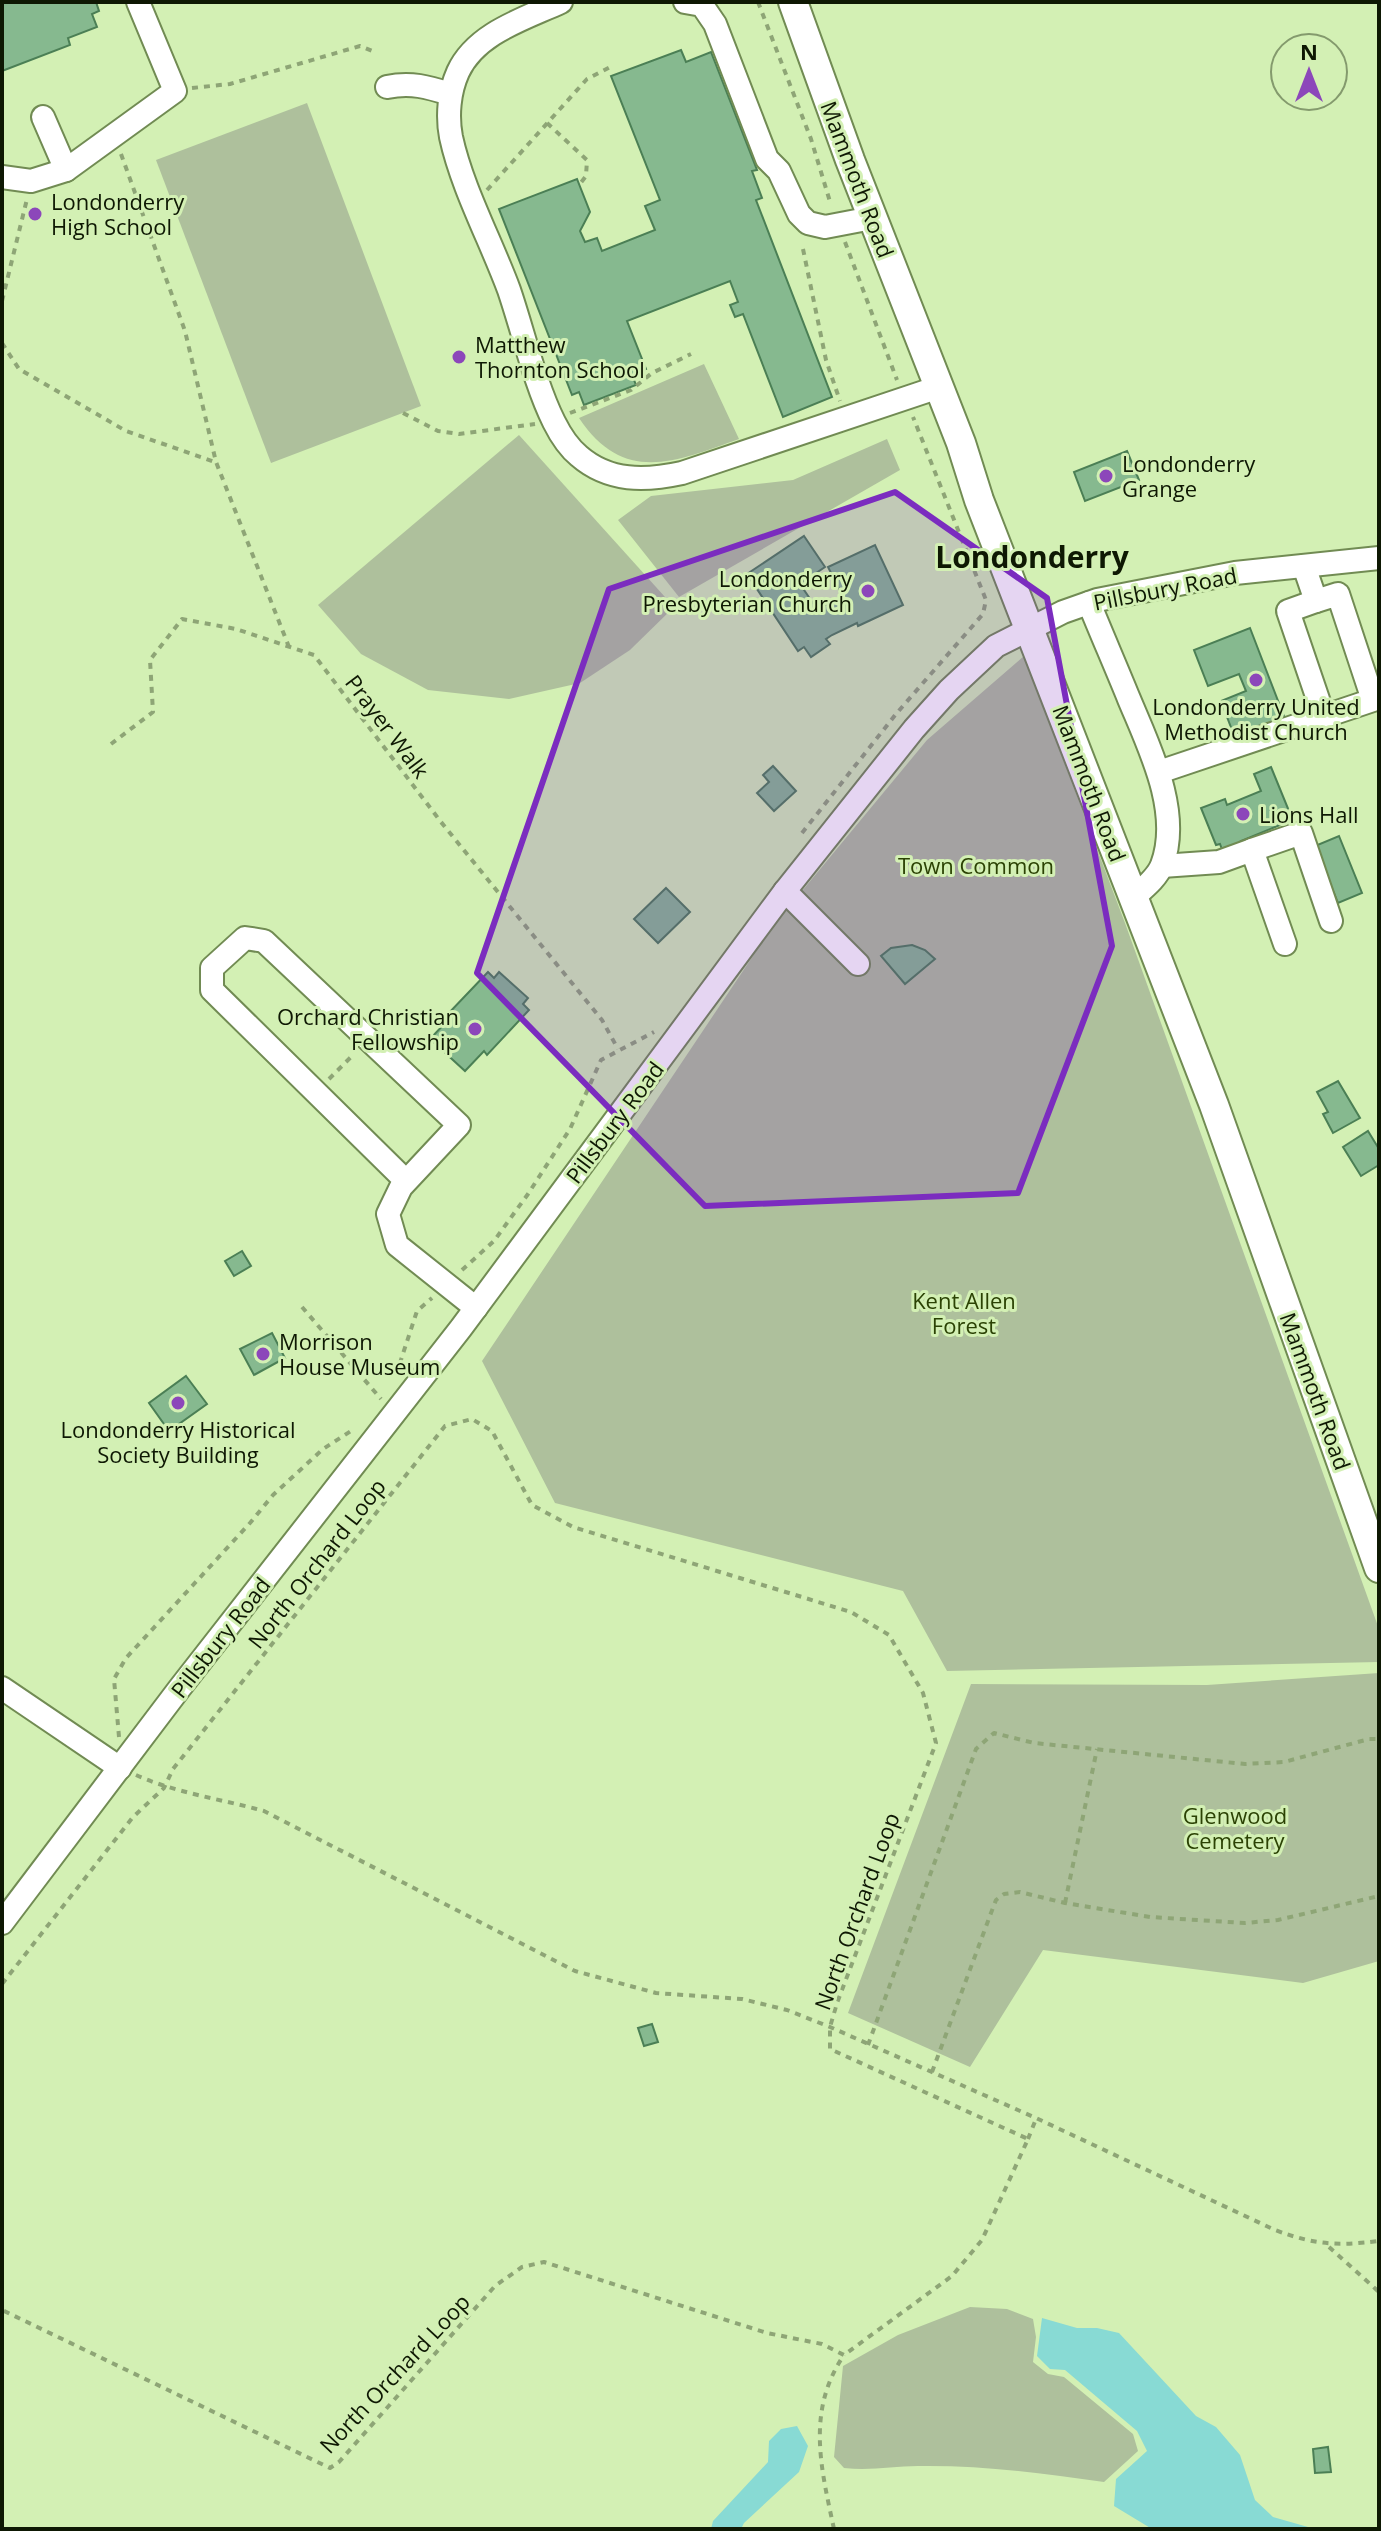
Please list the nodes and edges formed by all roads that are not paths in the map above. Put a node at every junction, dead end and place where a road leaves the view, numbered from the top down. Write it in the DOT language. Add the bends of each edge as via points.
graph roads {
  1 [pos="138,2"];
  2 [pos="561,2"];
  3 [pos="685,2"];
  4 [pos="797,3"];
  5 [pos="387,87"];
  6 [pos="450,94"];
  7 [pos="43,117"];
  8 [pos="66,170"];
  9 [pos="2,177"];
  10 [pos="872,218"];
  11 [pos="939,387"];
  12 [pos="1379,558"];
  13 [pos="1304,566"];
  14 [pos="1316,601"];
  15 [pos="1089,603"];
  16 [pos="1031,628"];
  17 [pos="1324,717"];
  18 [pos="1159,772"];
  19 [pos="1252,850"];
  20 [pos="1162,866"];
  21 [pos="785,891"];
  22 [pos="1134,897"];
  23 [pos="1331,921"];
  24 [pos="1285,944"];
  25 [pos="858,964"];
  26 [pos="406,1181"];
  27 [pos="476,1308"];
  28 [pos="1379,1568"];
  29 [pos="2,1688"];
  30 [pos="120,1768"];
  31 [pos="2,1923"];
  1 -- 8 [label="street" via="175,91"];
  2 -- 6 [label="street" via="477,45"];
  3 -- 10 [label="street" via="702,5 715,24 767,159 779,171 799,214 808,223 825,227"];
  4 -- 10 [label="main road, Mammoth Road"];
  5 -- 6 [label="street" via="403,83"];
  6 -- 11 [label="street" via="450,134 553,420 578,456 613,475 658,478"];
  7 -- 8 [label="street"];
  8 -- 9 [label="street" via="31,181"];
  10 -- 11 [label="main road, Mammoth Road"];
  11 -- 16 [label="main road, Mammoth Road"];
  12 -- 13 [label="street, Pillsbury Road"];
  13 -- 14 [label="street"];
  13 -- 15 [label="street, Pillsbury Road" via="1235,573"];
  14 -- 17 [label="street" via="1288,611"];
  14 -- 17 [label="street" via="1338,594 1373,700"];
  15 -- 16 [label="street, Pillsbury Road"];
  15 -- 18 [label="street"];
  16 -- 21 [label="street, Pillsbury Road" via="996,646 949,690"];
  16 -- 22 [label="main road, Mammoth Road"];
  17 -- 18 [label="street"];
  18 -- 20 [label="street" via="1166,799"];
  19 -- 20 [label="street" via="1219,862"];
  19 -- 23 [label="street" via="1301,833"];
  19 -- 24 [label="street"];
  20 -- 22 [label="street"];
  21 -- 25 [label="street"];
  21 -- 27 [label="street, Pillsbury Road"];
  22 -- 28 [label="main road, Mammoth Road"];
  26 -- 26 [label="street" via="459,1125 264,941 245,938 212,968 212,990"];
  26 -- 27 [label="street" via="388,1214 397,1245"];
  27 -- 30 [label="street, Pillsbury Road" via="388,1400"];
  29 -- 30 [label="street"];
  30 -- 31 [label="street, Pillsbury Road"];
}
